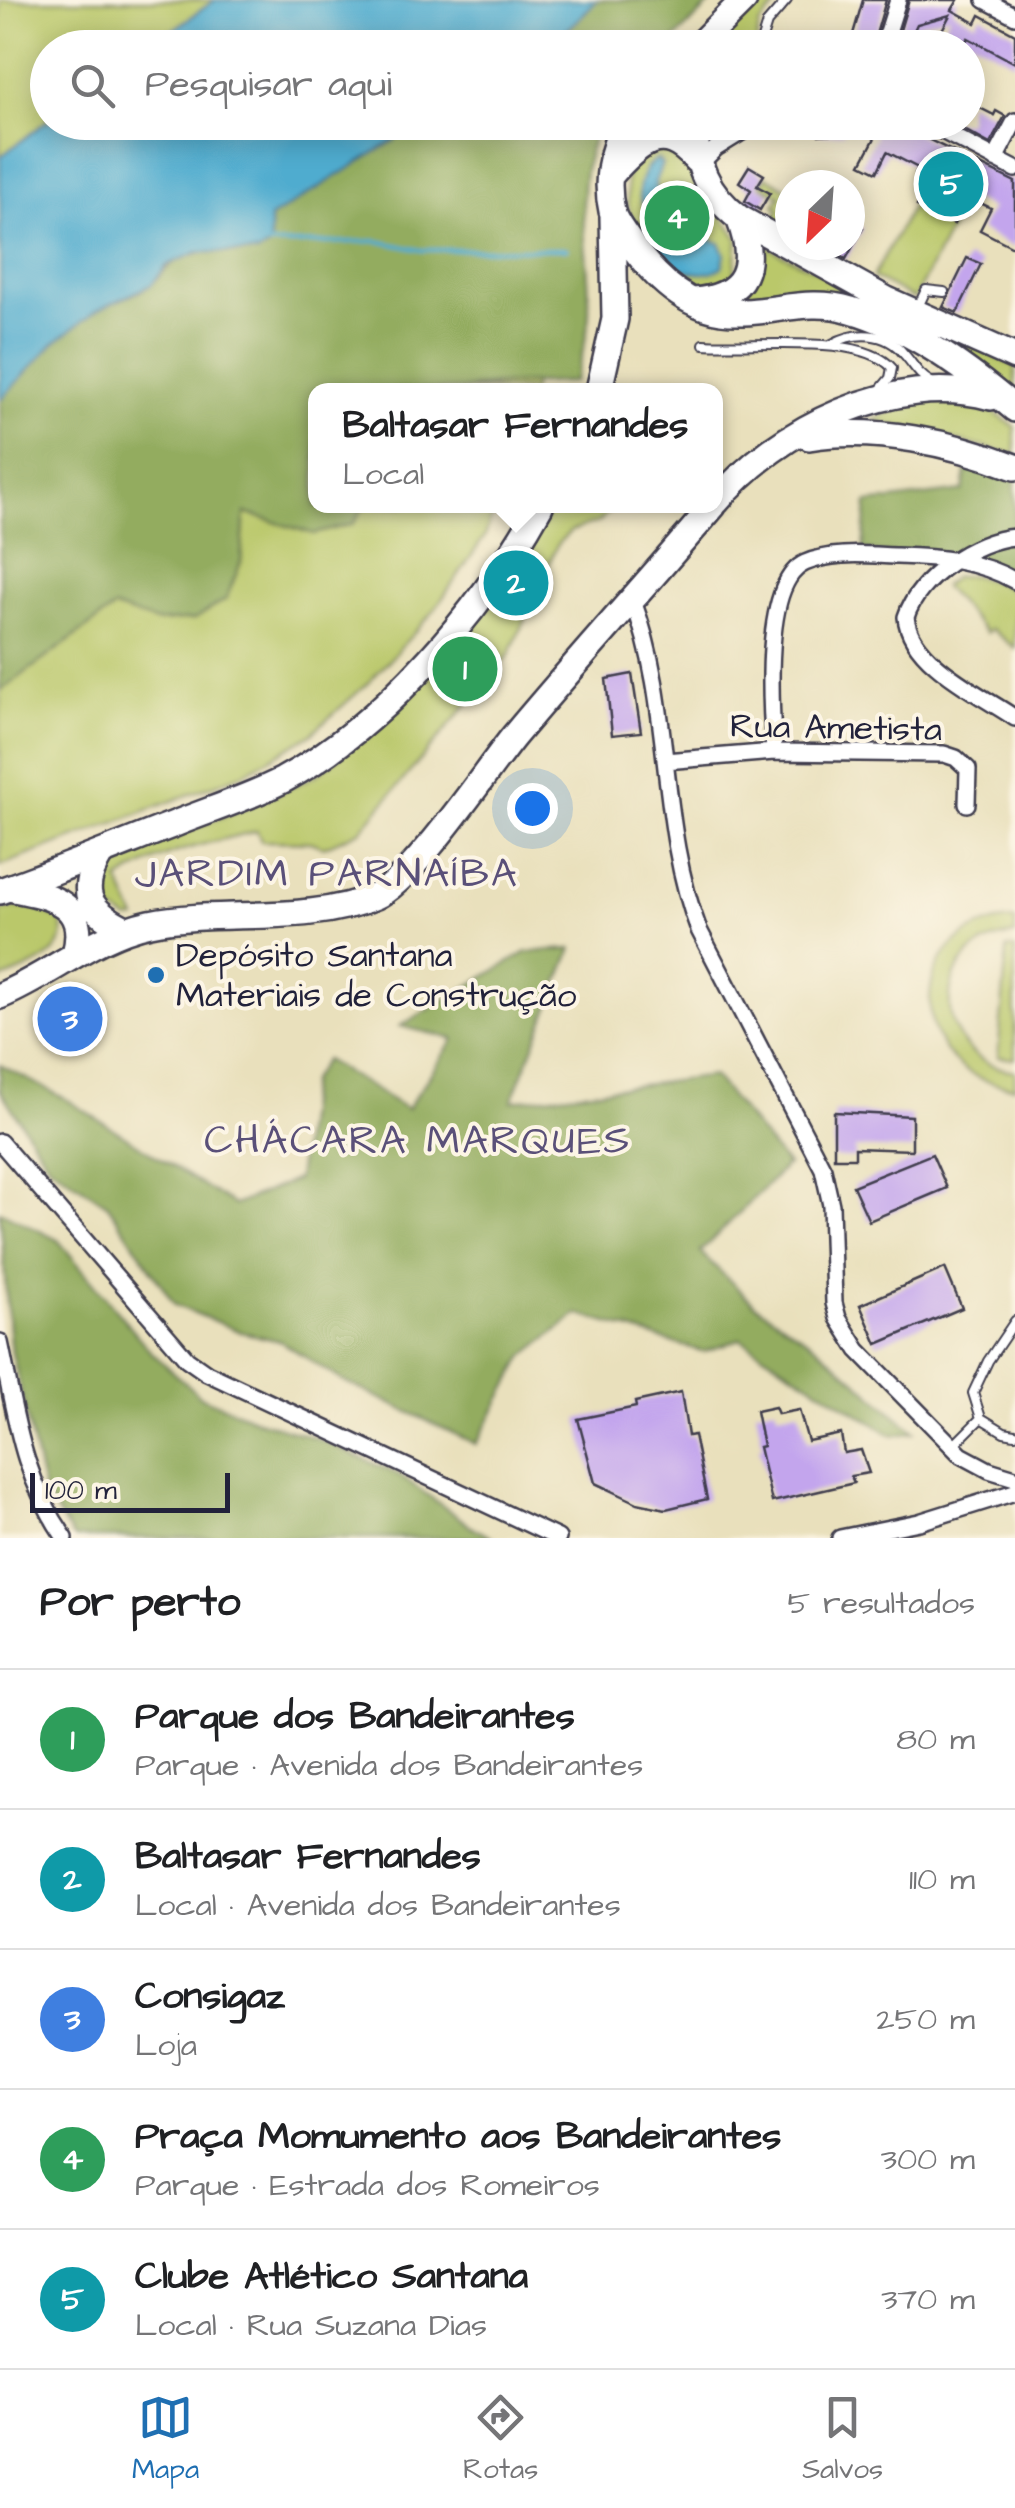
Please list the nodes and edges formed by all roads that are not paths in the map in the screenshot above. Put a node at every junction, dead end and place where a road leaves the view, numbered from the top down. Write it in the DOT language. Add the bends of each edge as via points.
graph roads {
  1 [pos="787,0"];
  2 [pos="898,0"];
  3 [pos="984,0"];
  4 [pos="741,3"];
  5 [pos="1015,16"];
  6 [pos="714,30"];
  7 [pos="724,30"];
  8 [pos="765,30"];
  9 [pos="889,30"];
  10 [pos="1015,121"];
  11 [pos="618,140"];
  12 [pos="653,140"];
  13 [pos="660,140"];
  14 [pos="696,140"];
  15 [pos="729,140"];
  16 [pos="962,140"];
  17 [pos="1007,161"];
  18 [pos="698,162"];
  19 [pos="610,176"];
  20 [pos="613,217"];
  21 [pos="739,218"];
  22 [pos="944,292"];
  23 [pos="694,302"];
  24 [pos="916,314"];
  25 [pos="704,344"];
  26 [pos="832,344"];
  27 [pos="1015,357"];
  28 [pos="600,383"];
  29 [pos="946,388"];
  30 [pos="866,404"];
  31 [pos="1010,405"];
  32 [pos="785,442"];
  33 [pos="1015,467"];
  34 [pos="723,495"];
  35 [pos="536,513"];
  36 [pos="707,513"];
  37 [pos="1015,537"];
  38 [pos="955,560"];
  39 [pos="1015,581"];
  40 [pos="633,601"];
  41 [pos="1015,718"];
  42 [pos="774,752"];
  43 [pos="664,760"];
  44 [pos="967,804"];
  45 [pos="101,852"];
  46 [pos="4,890"];
  47 [pos="126,930"];
  48 [pos="76,954"];
  49 [pos="0,996"];
  50 [pos="0,1142"];
  51 [pos="1015,1322"];
  52 [pos="0,1342"];
  53 [pos="981,1418"];
  54 [pos="1015,1434"];
  55 [pos="953,1446"];
  56 [pos="1015,1478"];
  57 [pos="1015,1492"];
  58 [pos="65,1538"];
  59 [pos="558,1538"];
  60 [pos="840,1538"];
  1 -- 8 [label="lane"];
  2 -- 9 [label="street"];
  3 -- 5 [label="street"];
  4 -- 6 [label="main road"];
  4 -- 7 [label="main road"];
  10 -- 17 [label="street"];
  11 -- 19 [label="main road"];
  12 -- 19 [label="main road"];
  13 -- 18 [label="main road" via="678,144"];
  14 -- 18 [label="main road"];
  15 -- 18 [label="street"];
  16 -- 17 [label="street"];
  18 -- 21 [label="main road" via="721,202"];
  19 -- 20 [label="main road"];
  20 -- 23 [label="main road" via="651,271"];
  20 -- 28 [label="main road" via="614,319"];
  21 -- 23 [label="main road" via="748,249 744,276 729,292"];
  21 -- 24 [label="main road"];
  22 -- 24 [label="lane" via="926,290"];
  23 -- 31 [label="main road" via="723,311 812,303 850,310 925,345"];
  24 -- 27 [label="main road"];
  25 -- 26 [label="lane"];
  26 -- 29 [label="lane" via="853,335 880,338 902,351 924,379"];
  26 -- 30 [label="lane" via="877,356 892,368"];
  29 -- 30 [label="main road"];
  29 -- 31 [label="main road"];
  30 -- 32 [label="main road"];
  32 -- 33 [label="main road" via="840,434 911,440"];
  32 -- 34 [label="main road"];
  35 -- 45 [label="main road" via="442,646 324,754 266,788"];
  36 -- 40 [label="main road"];
  37 -- 38 [label="street"];
  38 -- 39 [label="street"];
  38 -- 41 [label="street" via="909,606 907,630 926,658"];
  38 -- 42 [label="street" via="838,556 796,569 783,594 769,664"];
  40 -- 43 [label="street" via="654,670"];
  40 -- 47 [label="main road" via="392,887 334,907 189,917"];
  42 -- 43 [label="street, Rua Ametista"];
  42 -- 44 [label="street, Rua Ametista" via="944,754 968,769"];
  43 -- 55 [label="street" via="679,862 699,930 823,1169 838,1318 858,1350"];
  45 -- 46 [label="main road"];
  45 -- 47 [label="main road" via="88,882 90,901"];
  46 -- 48 [label="main road" via="67,907 79,926"];
  47 -- 48 [label="main road"];
  48 -- 49 [label="main road"];
  50 -- 59 [label="street" via="207,1373"];
  51 -- 53 [label="lane" via="974,1393"];
  52 -- 58 [label="street" via="27,1466"];
  53 -- 54 [label="lane"];
  53 -- 55 [label="lane"];
  55 -- 56 [label="street" via="971,1462"];
  57 -- 60 [label="street"];
}
